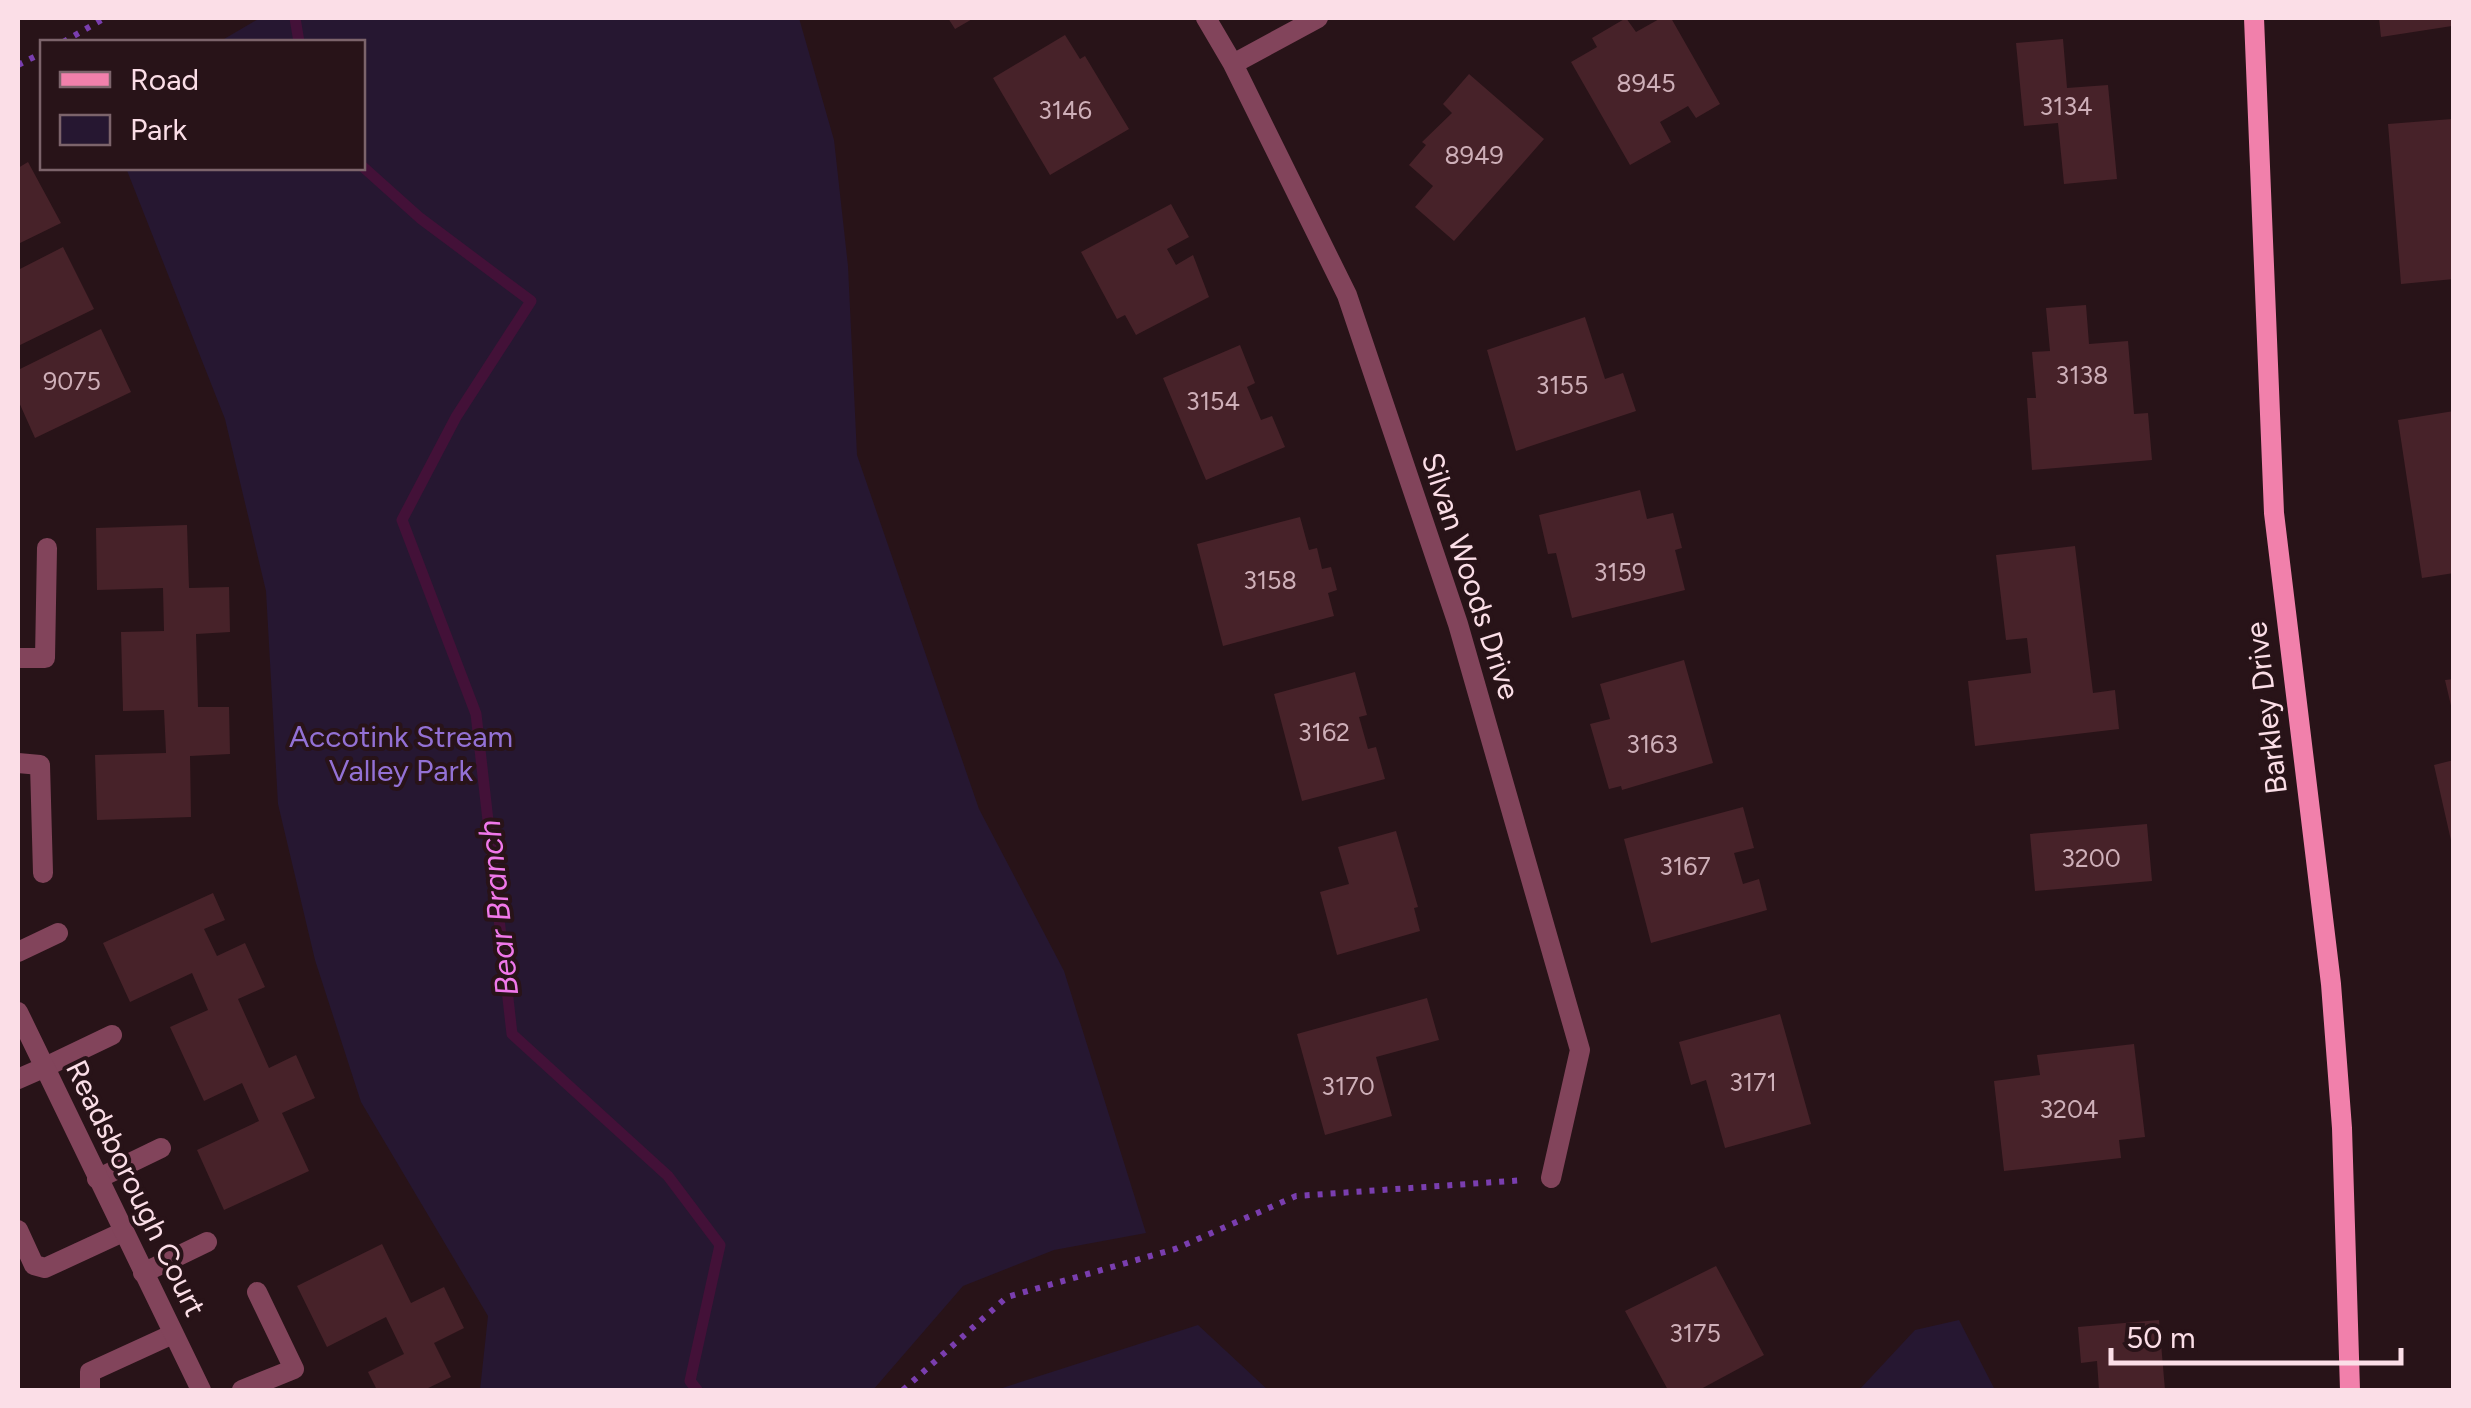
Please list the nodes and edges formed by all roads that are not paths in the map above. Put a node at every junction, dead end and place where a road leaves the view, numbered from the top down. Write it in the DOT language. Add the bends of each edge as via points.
graph roads {
  1 [pos="1206,18"];
  2 [pos="1318,18"];
  3 [pos="2254,18"];
  4 [pos="1233,64"];
  5 [pos="47,548"];
  6 [pos="18,658"];
  7 [pos="18,762"];
  8 [pos="42,872"];
  9 [pos="58,933"];
  10 [pos="18,952"];
  11 [pos="18,1012"];
  12 [pos="112,1035"];
  13 [pos="43,1068"];
  14 [pos="18,1079"];
  15 [pos="161,1148"];
  16 [pos="1551,1178"];
  17 [pos="97,1179"];
  18 [pos="18,1230"];
  19 [pos="123,1232"];
  20 [pos="208,1242"];
  21 [pos="144,1273"];
  22 [pos="257,1292"];
  23 [pos="174,1334"];
  24 [pos="90,1390"];
  25 [pos="201,1390"];
  26 [pos="242,1390"];
  27 [pos="2350,1390"];
  1 -- 4 [label="street, Silvan Woods Drive"];
  2 -- 4 [label="street"];
  3 -- 27 [label="street, Barkley Drive" via="2274,513 2331,984"];
  4 -- 16 [label="street, Silvan Woods Drive" via="1347,295 1458,624 1570,1013 1580,1050"];
  5 -- 6 [label="street" via="45,658"];
  7 -- 8 [label="street" via="40,765"];
  9 -- 10 [label="street"];
  11 -- 13 [label="street, Readsborough Court"];
  12 -- 13 [label="street"];
  13 -- 14 [label="street"];
  13 -- 17 [label="street, Readsborough Court"];
  15 -- 17 [label="street"];
  17 -- 19 [label="street, Readsborough Court"];
  18 -- 19 [label="street" via="34,1265 45,1268"];
  19 -- 21 [label="street, Readsborough Court"];
  20 -- 21 [label="street"];
  21 -- 23 [label="street, Readsborough Court"];
  22 -- 26 [label="street" via="294,1369"];
  23 -- 24 [label="street" via="90,1372"];
  23 -- 25 [label="street, Readsborough Court"];
}
